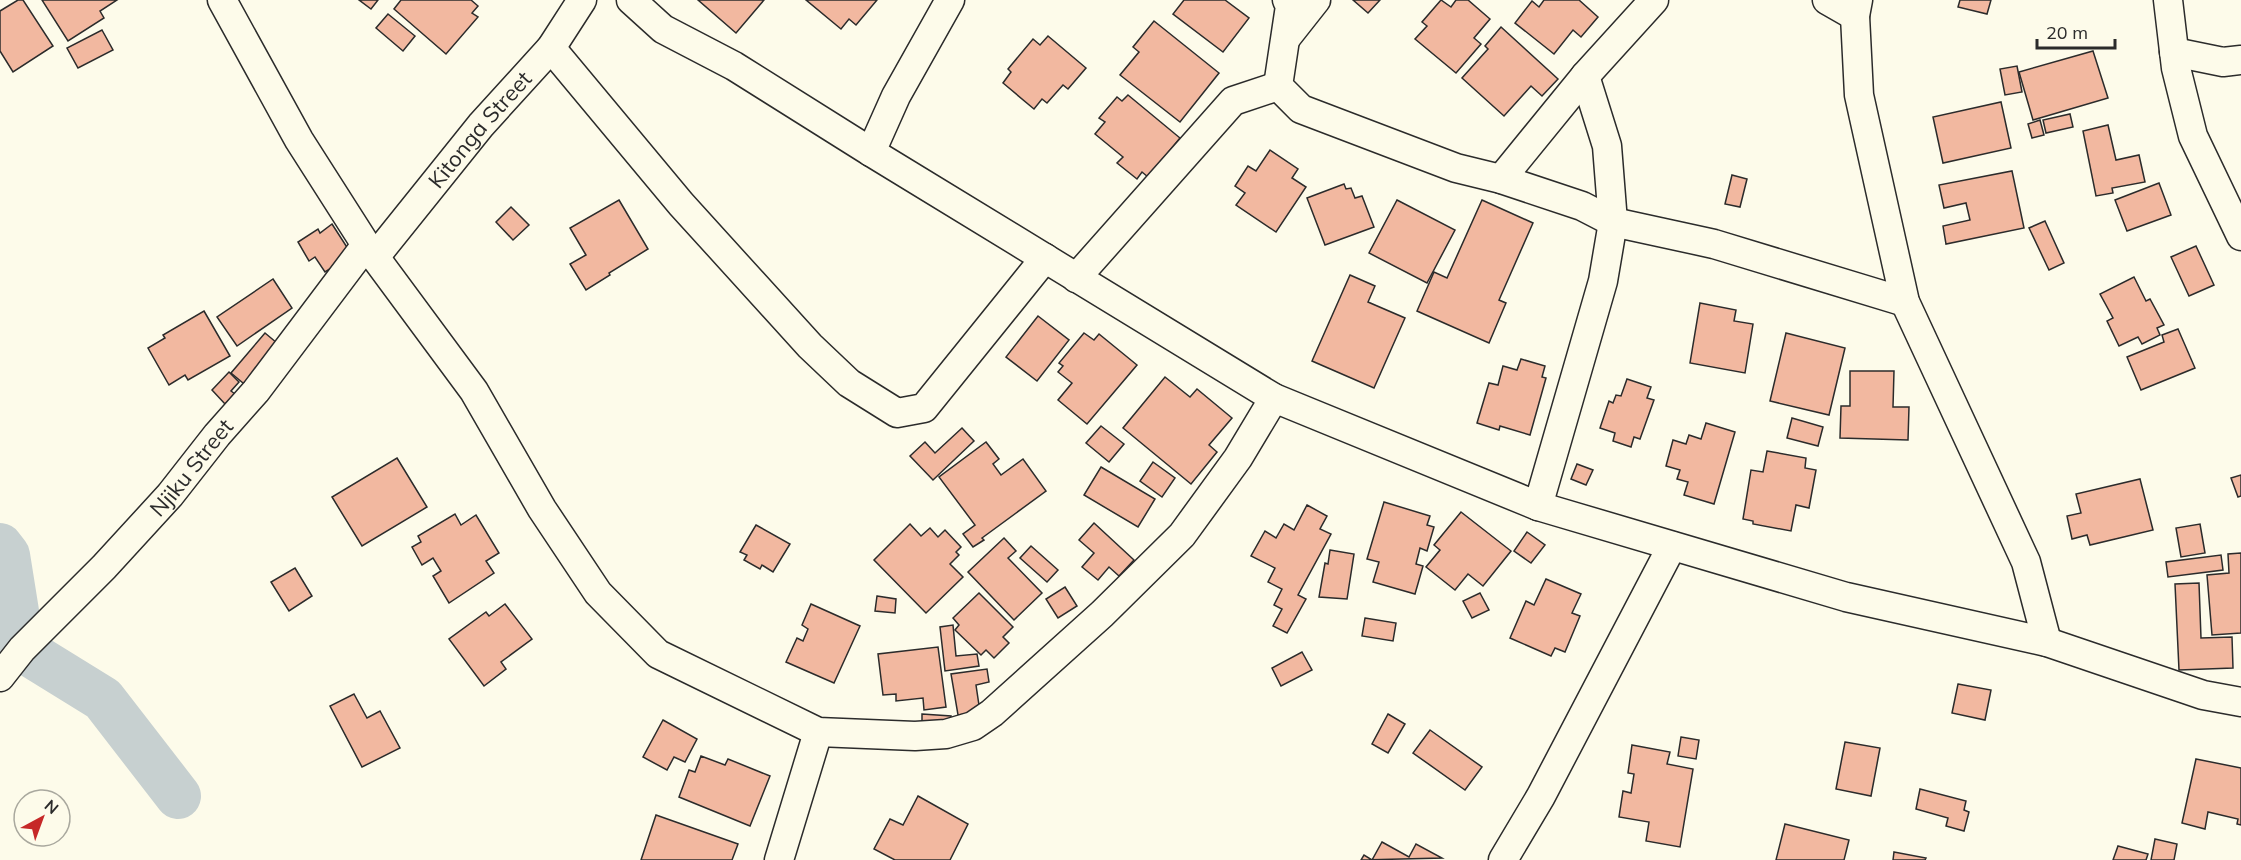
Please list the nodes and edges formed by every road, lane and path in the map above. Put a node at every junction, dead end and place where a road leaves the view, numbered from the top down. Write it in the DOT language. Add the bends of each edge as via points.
graph roads {
  1 [pos="222,0"];
  2 [pos="582,0"];
  3 [pos="632,0"];
  4 [pos="950,0"];
  5 [pos="1287,0"];
  6 [pos="1316,0"];
  7 [pos="1654,0"];
  8 [pos="1827,0"];
  9 [pos="2168,0"];
  10 [pos="1857,8"];
  11 [pos="1286,38"];
  12 [pos="551,48"];
  13 [pos="2174,52"];
  14 [pos="2241,60"];
  15 [pos="1585,76"];
  16 [pos="1278,86"];
  17 [pos="871,152"];
  18 [pos="1501,178"];
  19 [pos="1612,222"];
  20 [pos="2241,236"];
  21 [pos="371,251"];
  22 [pos="1045,258"];
  23 [pos="1076,278"];
  24 [pos="1905,302"];
  25 [pos="1274,398"];
  26 [pos="1538,506"];
  27 [pos="1672,546"];
  28 [pos="2047,642"];
  29 [pos="0,677"];
  30 [pos="2241,702"];
  31 [pos="818,732"];
  32 [pos="1508,859"];
  33 [pos="779,860"];
  1 -- 21 [label="street" via="298,140"];
  2 -- 12 [label="street, Kitonga Street"];
  3 -- 17 [label="street" via="663,29 734,66"];
  4 -- 17 [label="street" via="896,96"];
  5 -- 11 [label="street" via="1290,6"];
  6 -- 11 [label="street"];
  7 -- 15 [label="street"];
  8 -- 10 [label="street"];
  9 -- 13 [label="street"];
  10 -- 24 [label="street" via="1859,95"];
  11 -- 16 [label="street"];
  12 -- 21 [label="street, Kitonga Street"];
  12 -- 22 [label="street" via="681,204 810,346 849,384 897,413 924,408"];
  13 -- 14 [label="street" via="2223,62"];
  13 -- 20 [label="street" via="2193,136"];
  15 -- 18 [label="street"];
  15 -- 19 [label="street" via="1607,146"];
  16 -- 18 [label="street" via="1301,109 1456,168"];
  16 -- 23 [label="street" via="1233,101"];
  17 -- 22 [label="street"];
  18 -- 19 [label="street" via="1582,206"];
  19 -- 24 [label="street" via="1714,244"];
  19 -- 26 [label="street" via="1603,281"];
  21 -- 29 [label="street, Njiku Street" via="170,495 22,649"];
  21 -- 31 [label="street" via="474,391 542,509 598,593 658,654"];
  22 -- 23 [label="street"];
  23 -- 25 [label="street"];
  24 -- 28 [label="street" via="2026,562"];
  25 -- 26 [label="street"];
  25 -- 31 [label="street" via="1238,458 1182,535 992,713 973,726 946,734"];
  26 -- 27 [label="street"];
  27 -- 28 [label="street" via="1845,597"];
  27 -- 32 [label="street"];
  28 -- 30 [label="street" via="2203,695"];
  31 -- 33 [label="street"];
}
